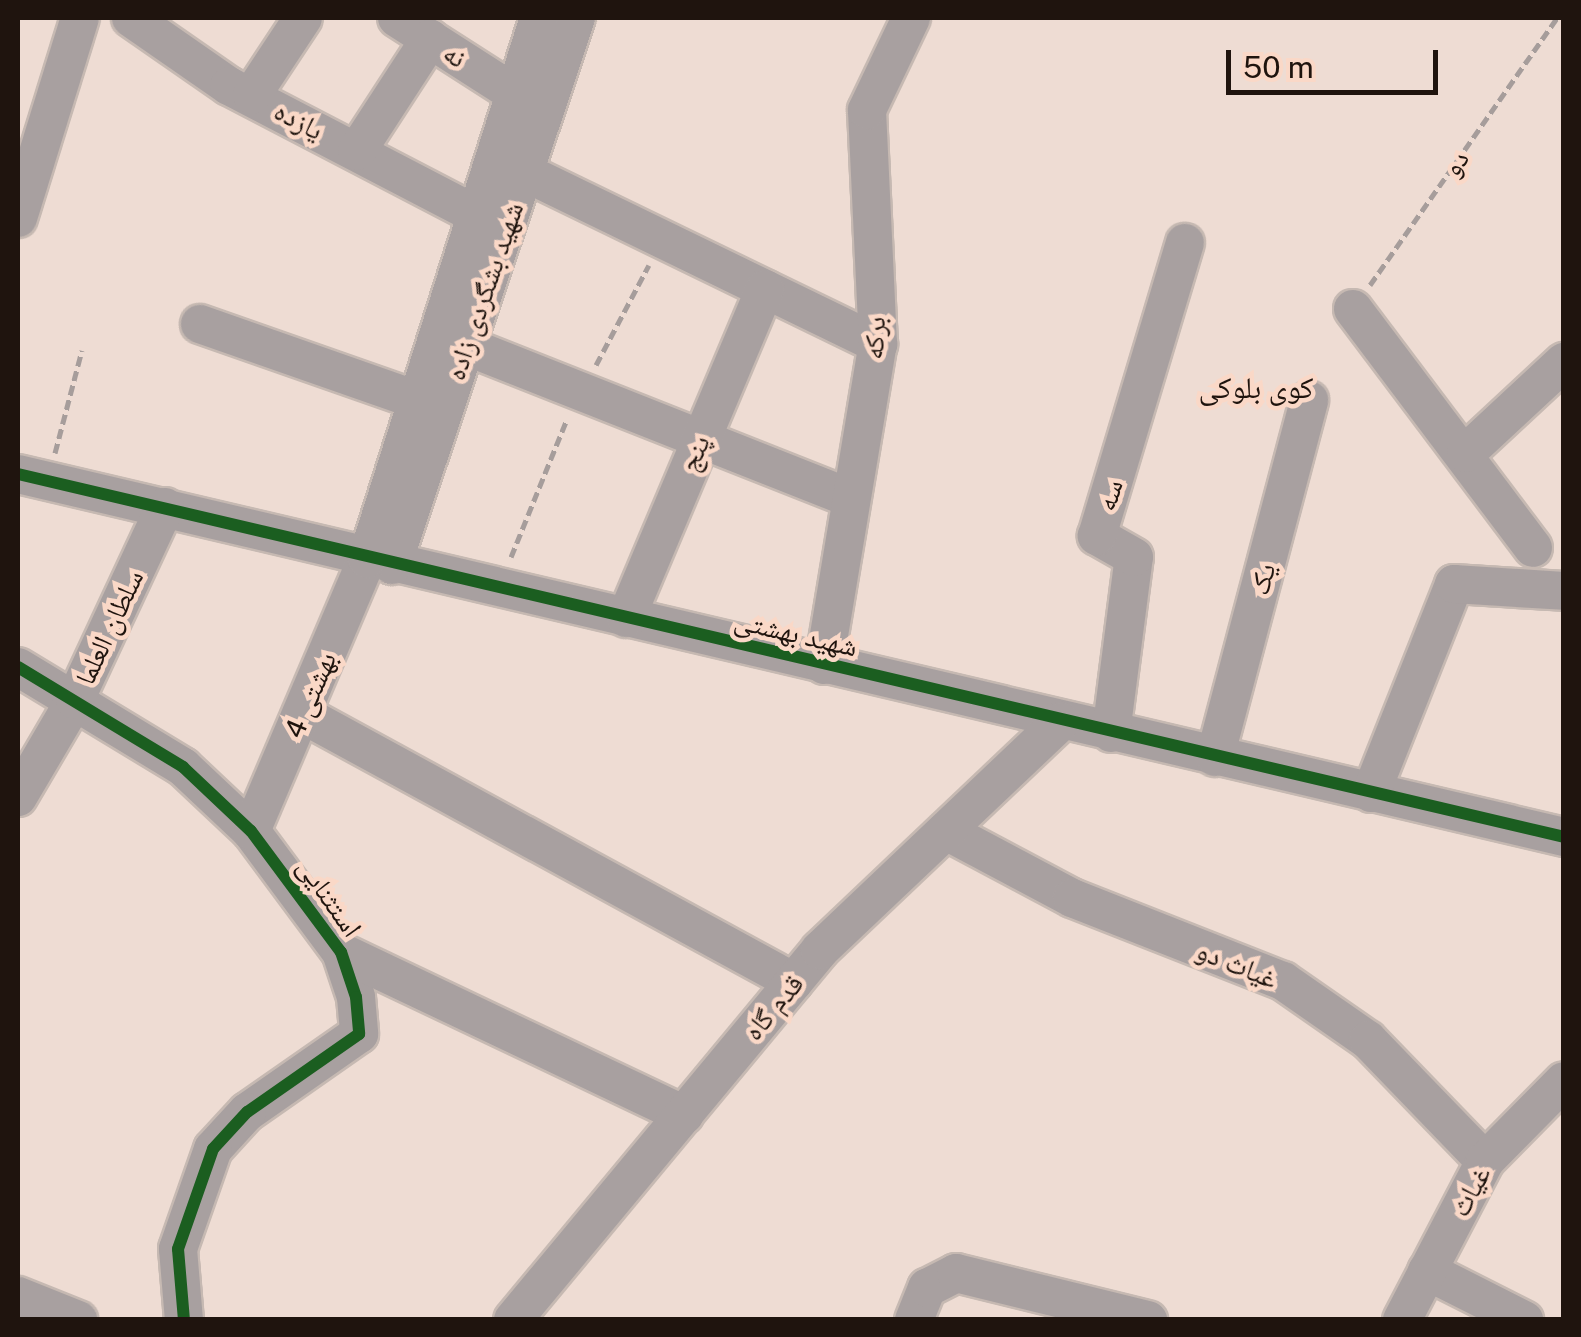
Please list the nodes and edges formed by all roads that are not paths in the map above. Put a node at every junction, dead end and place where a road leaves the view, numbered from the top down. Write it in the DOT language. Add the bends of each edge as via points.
graph roads {
  1 [pos="80,18"];
  2 [pos="130,18"];
  3 [pos="304,18"];
  4 [pos="397,18"];
  5 [pos="539,18"];
  6 [pos="576,18"];
  7 [pos="911,18"];
  8 [pos="430,40"];
  9 [pos="514,92"];
  10 [pos="252,95"];
  11 [pos="357,152"];
  12 [pos="524,172"];
  13 [pos="18,218"];
  14 [pos="489,222"];
  15 [pos="1185,243"];
  16 [pos="766,289"];
  17 [pos="1353,309"];
  18 [pos="200,324"];
  19 [pos="878,344"];
  20 [pos="466,346"];
  21 [pos="1564,362"];
  22 [pos="411,398"];
  23 [pos="1309,400"];
  24 [pos="699,440"];
  25 [pos="1466,453"];
  26 [pos="33,478"];
  27 [pos="849,498"];
  28 [pos="165,507"];
  29 [pos="1533,548"];
  30 [pos="379,562"];
  31 [pos="1564,591"];
  32 [pos="626,618"];
  33 [pos="824,665"];
  34 [pos="18,667"];
  35 [pos="75,700"];
  36 [pos="302,714"];
  37 [pos="1061,721"];
  38 [pos="1111,733"];
  39 [pos="1215,757"];
  40 [pos="1371,793"];
  41 [pos="18,797"];
  42 [pos="946,830"];
  43 [pos="251,831"];
  44 [pos="1564,836"];
  45 [pos="340,952"];
  46 [pos="794,982"];
  47 [pos="1564,1081"];
  48 [pos="684,1115"];
  49 [pos="1485,1160"];
  50 [pos="1426,1272"];
  51 [pos="18,1296"];
  52 [pos="78,1320"];
  53 [pos="184,1320"];
  54 [pos="514,1320"];
  55 [pos="914,1320"];
  56 [pos="1148,1320"];
  57 [pos="1402,1320"];
  58 [pos="1524,1320"];
  1 -- 13 [label="street"];
  2 -- 10 [label="street, یازده"];
  3 -- 10 [label="street"];
  4 -- 8 [label="street, نه"];
  5 -- 9 [label="street, شهید بشگردی زاده"];
  6 -- 12 [label="street, شهید بشگردی زاده"];
  7 -- 19 [label="street, برکه" via="867,110"];
  8 -- 9 [label="street, نه"];
  8 -- 11 [label="street"];
  9 -- 14 [label="street, شهید بشگردی زاده"];
  10 -- 11 [label="street, یازده"];
  11 -- 14 [label="street, یازده"];
  12 -- 14 [label="street, شهید بشگردی زاده"];
  12 -- 16 [label="street"];
  14 -- 20 [label="street, شهید بشگردی زاده"];
  14 -- 22 [label="street, شهید بشگردی زاده"];
  15 -- 38 [label="street, سه" via="1097,536 1134,558"];
  16 -- 19 [label="street"];
  16 -- 24 [label="street, پنج"];
  17 -- 25 [label="street"];
  18 -- 22 [label="street"];
  19 -- 27 [label="street, برکه"];
  20 -- 24 [label="street"];
  20 -- 30 [label="street, شهید بشگردی زاده"];
  21 -- 25 [label="street"];
  22 -- 30 [label="street, شهید بشگردی زاده"];
  23 -- 39 [label="street, یک"];
  24 -- 27 [label="street"];
  24 -- 32 [label="street, پنج"];
  25 -- 29 [label="street"];
  26 -- 28 [label="street, شهید بهشتی"];
  27 -- 33 [label="street, برکه"];
  28 -- 30 [label="street, شهید بهشتی"];
  28 -- 35 [label="street, سلطان العلما"];
  30 -- 32 [label="street, شهید بهشتی"];
  30 -- 36 [label="street, بهشتی 4"];
  31 -- 40 [label="street" via="1454,584"];
  32 -- 33 [label="street, شهید بهشتی"];
  33 -- 37 [label="street, شهید بهشتی"];
  34 -- 35 [label="street, استثنایی"];
  35 -- 41 [label="street, سلطان العلما"];
  35 -- 43 [label="street, استثنایی" via="183,767"];
  36 -- 43 [label="street, بهشتی 4"];
  36 -- 46 [label="street"];
  37 -- 38 [label="street, شهید بهشتی"];
  37 -- 42 [label="street, قدم گاه"];
  38 -- 39 [label="street, شهید بهشتی"];
  39 -- 40 [label="street, شهید بهشتی"];
  40 -- 44 [label="street, شهید بهشتی"];
  42 -- 46 [label="street, قدم گاه"];
  42 -- 49 [label="street, غیاث دو" via="1072,898 1283,980 1368,1040"];
  43 -- 45 [label="street, استثنایی"];
  45 -- 48 [label="street"];
  45 -- 53 [label="street, استثنایی" via="359,1034 247,1112 213,1149 178,1249"];
  46 -- 48 [label="street, قدم گاه"];
  47 -- 49 [label="street, غیاث"];
  48 -- 54 [label="street, قدم گاه"];
  49 -- 50 [label="street, غیاث"];
  50 -- 57 [label="street, غیاث"];
  50 -- 58 [label="street"];
  51 -- 52 [label="street"];
  55 -- 56 [label="street" via="940,1274"];
}
